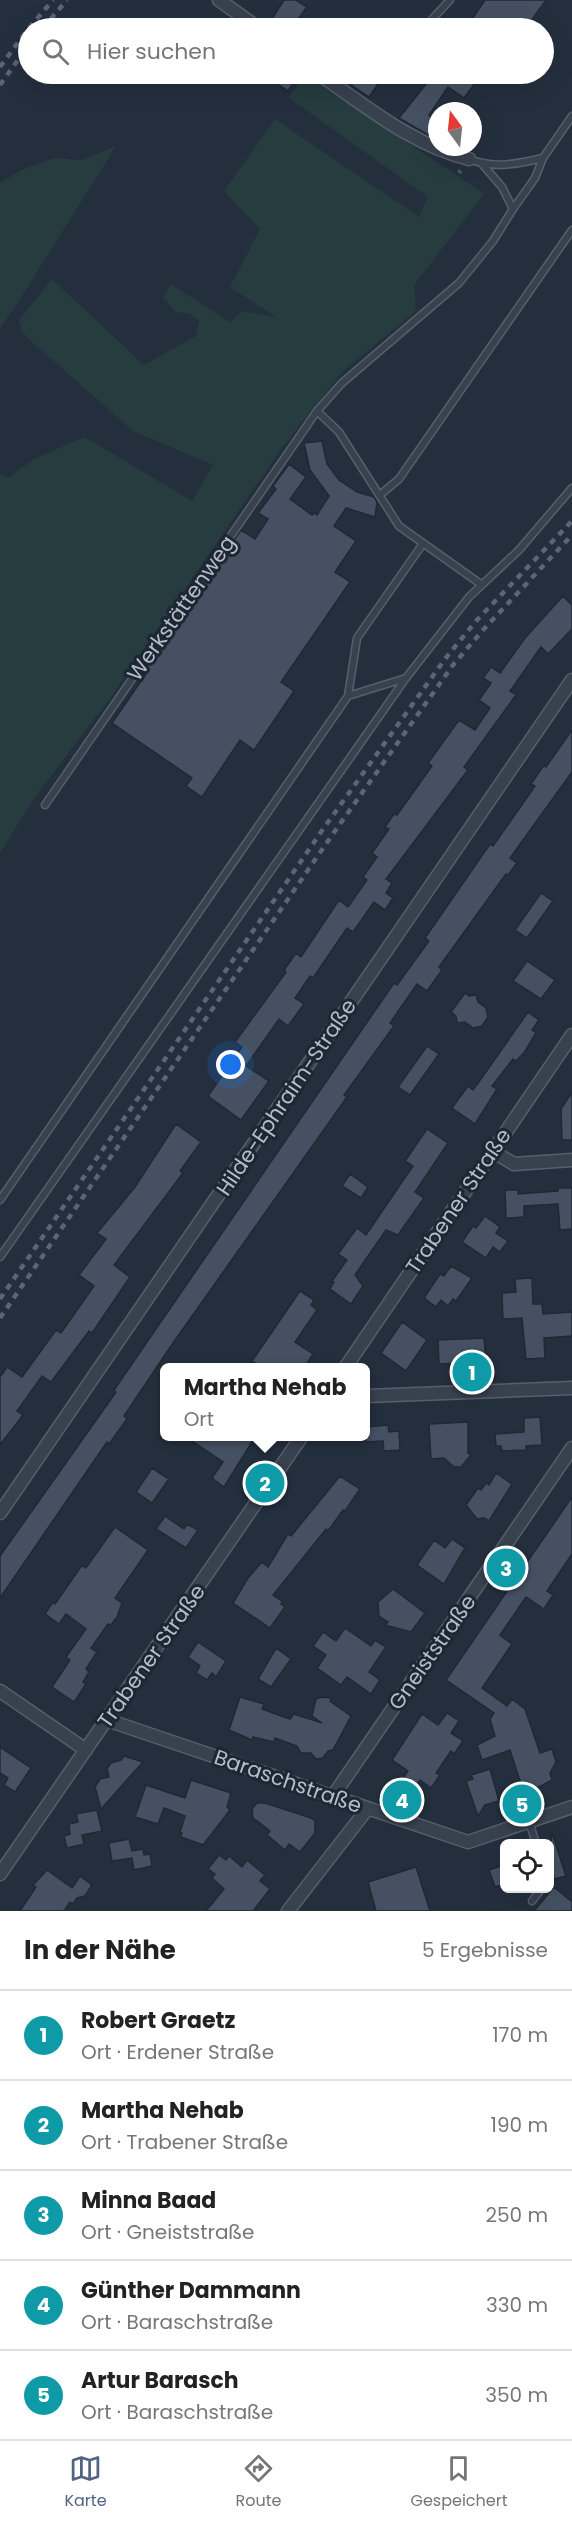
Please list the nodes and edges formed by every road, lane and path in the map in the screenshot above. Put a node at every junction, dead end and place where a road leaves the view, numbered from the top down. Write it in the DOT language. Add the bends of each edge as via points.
graph roads {
  1 [pos="450,0"];
  2 [pos="223,1"];
  3 [pos="245,18"];
  4 [pos="433,18"];
  5 [pos="334,84"];
  6 [pos="572,116"];
  7 [pos="543,158"];
  8 [pos="469,159"];
  9 [pos="483,165"];
  10 [pos="513,209"];
  11 [pos="572,230"];
  12 [pos="317,411"];
  13 [pos="572,488"];
  14 [pos="381,494"];
  15 [pos="422,545"];
  16 [pos="482,585"];
  17 [pos="406,678"];
  18 [pos="572,680"];
  19 [pos="348,696"];
  20 [pos="45,805"];
  21 [pos="572,1035"];
  22 [pos="492,1151"];
  23 [pos="572,1160"];
  24 [pos="0,1200"];
  25 [pos="0,1257"];
  26 [pos="348,1363"];
  27 [pos="572,1388"];
  28 [pos="370,1396"];
  29 [pos="299,1441"];
  30 [pos="572,1448"];
  31 [pos="0,1513"];
  32 [pos="0,1691"];
  33 [pos="107,1720"];
  34 [pos="86,1750"];
  35 [pos="333,1796"];
  36 [pos="572,1807"];
  37 [pos="368,1808"];
  38 [pos="525,1808"];
  39 [pos="529,1821"];
  40 [pos="534,1839"];
  41 [pos="0,1874"];
  42 [pos="538,1893"];
  43 [pos="532,1900"];
  44 [pos="288,1911"];
  1 -- 4 [label="lane"];
  2 -- 3 [label="street"];
  5 -- 8 [label="street" via="417,140"];
  6 -- 7 [label="lane, Werkstättenweg"];
  7 -- 9 [label="lane"];
  7 -- 10 [label="lane, Werkstättenweg" via="535,178"];
  8 -- 9 [label="lane"];
  9 -- 10 [label="lane" via="502,187"];
  10 -- 12 [label="lane, Werkstättenweg" via="459,283 342,383"];
  11 -- 14 [label="lane" via="399,479"];
  12 -- 14 [label="lane" via="339,432"];
  12 -- 20 [label="lane, Werkstättenweg"];
  13 -- 16 [label="lane" via="519,550"];
  14 -- 15 [label="lane" via="399,526"];
  15 -- 16 [label="lane"];
  15 -- 19 [label="lane" via="357,638"];
  16 -- 17 [label="lane"];
  17 -- 19 [label="lane"];
  17 -- 25 [label="lane"];
  18 -- 31 [label="street, Hilde-Ephraim-Straße"];
  19 -- 24 [label="lane"];
  21 -- 22 [label="street, Trabener Straße"];
  22 -- 23 [label="street" via="514,1164"];
  22 -- 26 [label="street, Trabener Straße"];
  27 -- 28 [label="street"];
  29 -- 33 [label="street, Trabener Straße"];
  30 -- 35 [label="street, Gneiststraße"];
  32 -- 34 [label="street"];
  33 -- 34 [label="street, Trabener Straße"];
  33 -- 35 [label="street, Baraschstraße"];
  34 -- 41 [label="street, Trabener Straße"];
  35 -- 37 [label="street, Baraschstraße"];
  36 -- 39 [label="street, Baraschstraße"];
  37 -- 39 [label="street, Baraschstraße" via="468,1842"];
  37 -- 44 [label="street"];
  38 -- 39 [label="lane"];
  39 -- 40 [label="lane"];
  42 -- 43 [label="lane"];
}
